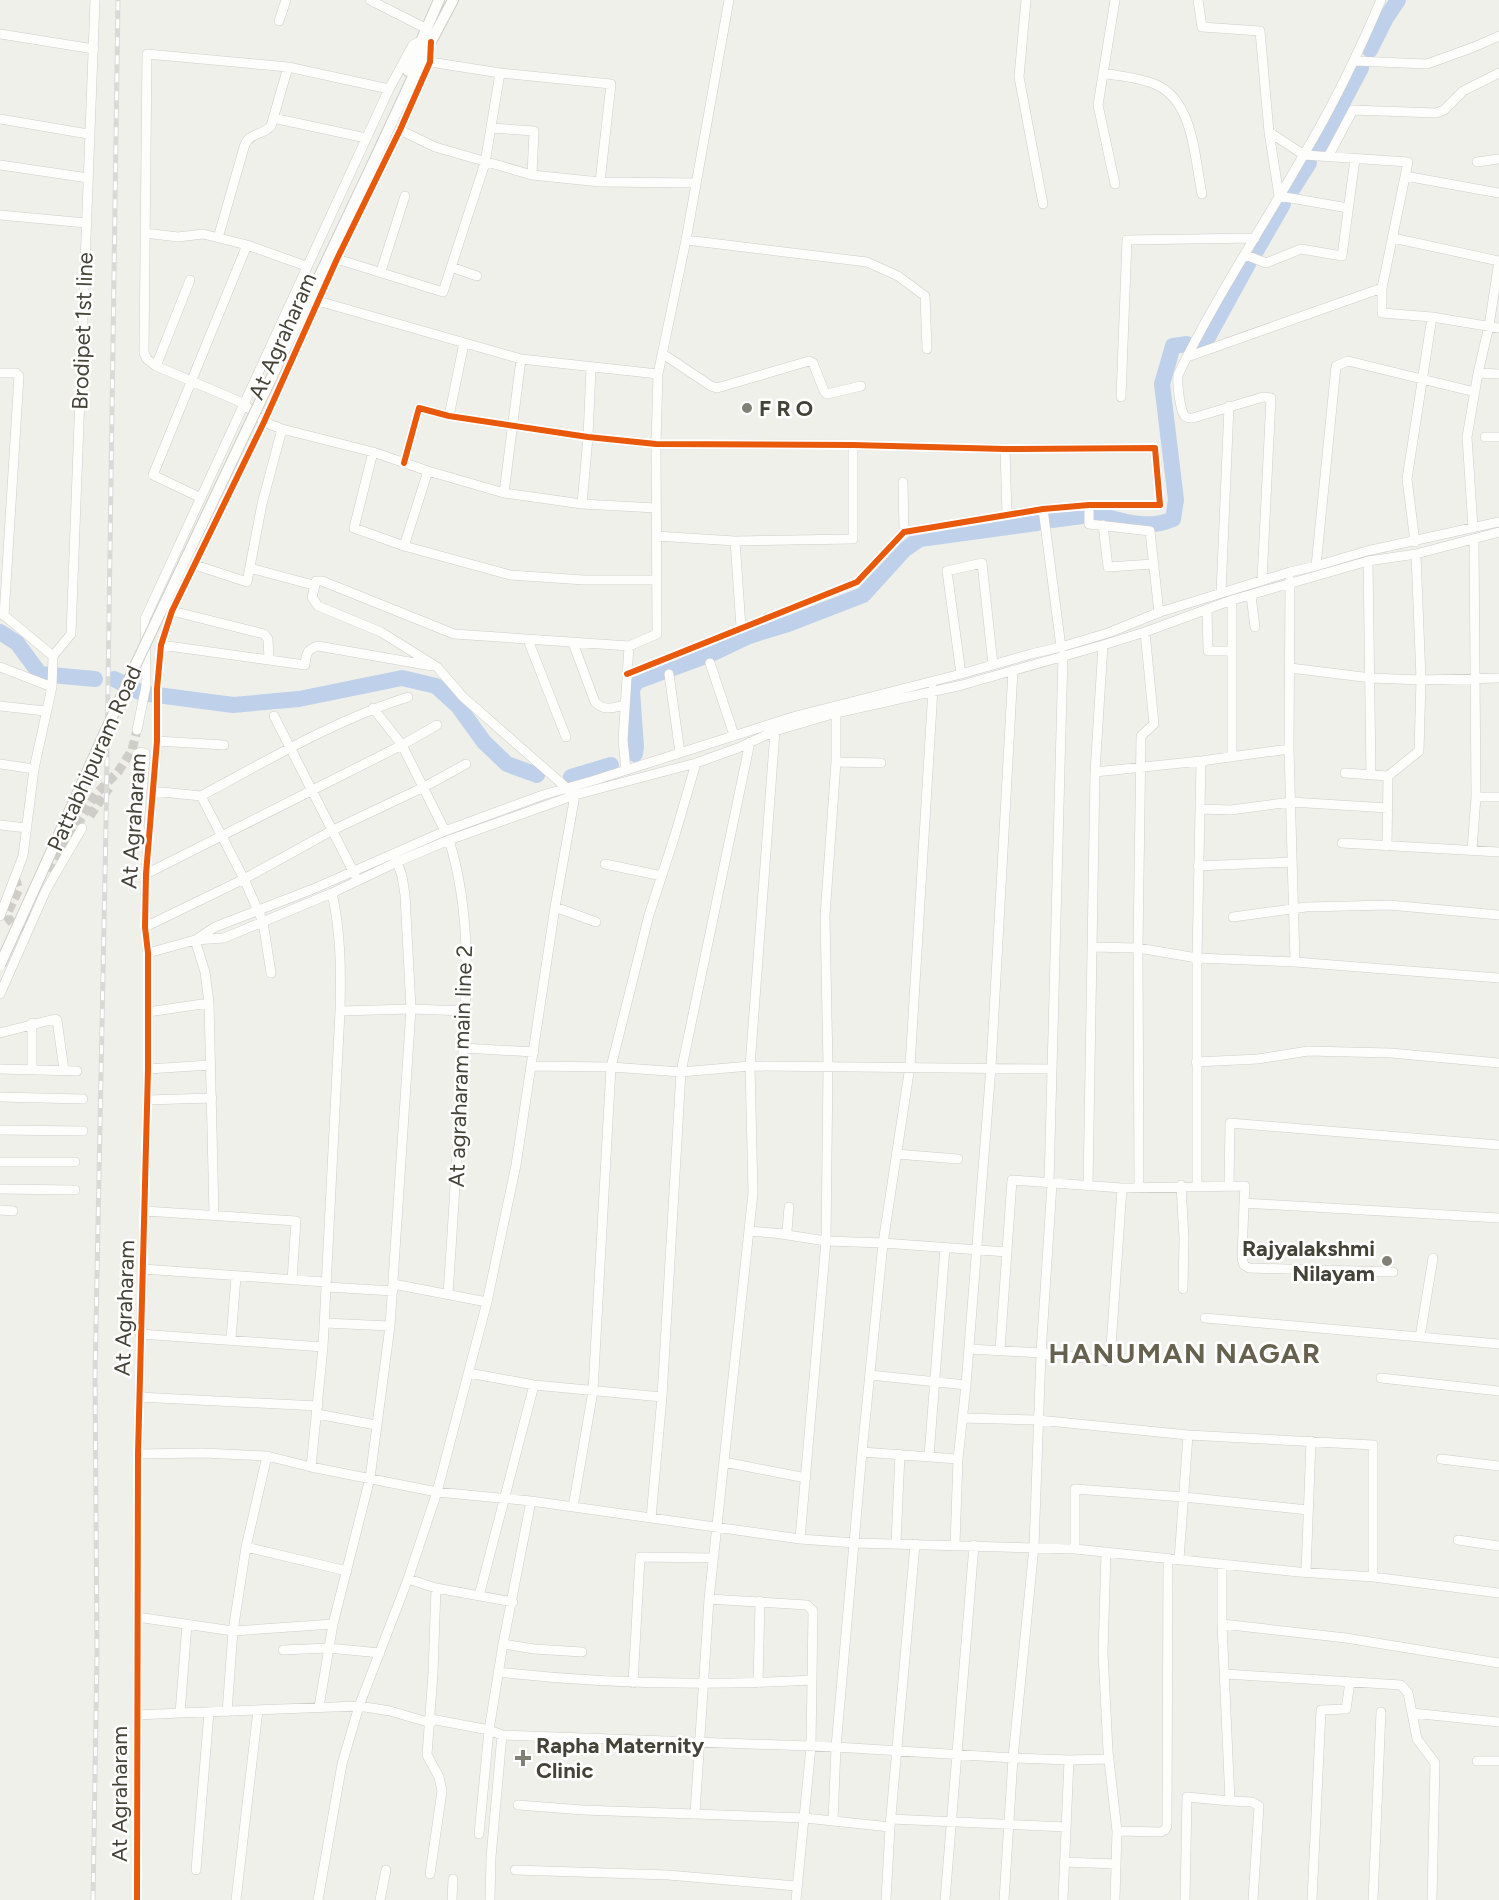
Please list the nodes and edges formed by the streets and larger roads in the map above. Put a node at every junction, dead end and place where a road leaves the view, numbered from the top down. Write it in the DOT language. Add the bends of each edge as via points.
graph roads {
  1 [pos="95,0"];
  2 [pos="286,0"];
  3 [pos="370,0"];
  4 [pos="440,0"];
  5 [pos="453,0"];
  6 [pos="729,0"];
  7 [pos="1026,0"];
  8 [pos="1115,0"];
  9 [pos="1198,0"];
  10 [pos="1381,0"];
  11 [pos="279,21"];
  12 [pos="0,34"];
  13 [pos="1499,36"];
  14 [pos="427,37"];
  15 [pos="94,49"];
  16 [pos="1355,61"];
  17 [pos="430,62"];
  18 [pos="288,67"];
  19 [pos="1103,73"];
  20 [pos="1499,73"];
  21 [pos="500,74"];
  22 [pos="389,89"];
  23 [pos="273,118"];
  24 [pos="0,119"];
  25 [pos="491,128"];
  26 [pos="400,130"];
  27 [pos="1269,132"];
  28 [pos="88,134"];
  29 [pos="366,138"];
  30 [pos="1304,155"];
  31 [pos="1328,157"];
  32 [pos="1355,159"];
  33 [pos="1499,159"];
  34 [pos="370,162"];
  35 [pos="1477,162"];
  36 [pos="485,163"];
  37 [pos="0,165"];
  38 [pos="532,175"];
  39 [pos="1405,176"];
  40 [pos="88,178"];
  41 [pos="600,182"];
  42 [pos="696,183"];
  43 [pos="1115,184"];
  44 [pos="1499,193"];
  45 [pos="1202,194"];
  46 [pos="405,196"];
  47 [pos="1280,196"];
  48 [pos="1043,204"];
  49 [pos="1348,207"];
  50 [pos="0,215"];
  51 [pos="86,223"];
  52 [pos="145,233"];
  53 [pos="218,238"];
  54 [pos="1255,238"];
  55 [pos="1393,238"];
  56 [pos="686,240"];
  57 [pos="247,245"];
  58 [pos="1246,255"];
  59 [pos="337,259"];
  60 [pos="1499,261"];
  61 [pos="306,266"];
  62 [pos="451,267"];
  63 [pos="381,271"];
  64 [pos="477,276"];
  65 [pos="190,280"];
  66 [pos="1382,288"];
  67 [pos="318,301"];
  68 [pos="1495,308"];
  69 [pos="1432,317"];
  70 [pos="1494,327"];
  71 [pos="464,343"];
  72 [pos="927,349"];
  73 [pos="663,354"];
  74 [pos="1187,357"];
  75 [pos="521,359"];
  76 [pos="156,366"];
  77 [pos="591,368"];
  78 [pos="0,373"];
  79 [pos="658,374"];
  80 [pos="1478,374"];
  81 [pos="1499,374"];
  82 [pos="192,380"];
  83 [pos="1422,380"];
  84 [pos="861,387"];
  85 [pos="1475,392"];
  86 [pos="1121,397"];
  87 [pos="243,403"];
  88 [pos="1229,406"];
  89 [pos="449,416"];
  90 [pos="264,422"];
  91 [pos="512,425"];
  92 [pos="282,429"];
  93 [pos="588,436"];
  94 [pos="1485,437"];
  95 [pos="1499,437"];
  96 [pos="656,444"];
  97 [pos="853,445"];
  98 [pos="1005,449"];
  99 [pos="372,452"];
  100 [pos="404,463"];
  101 [pos="429,471"];
  102 [pos="903,482"];
  103 [pos="504,493"];
  104 [pos="199,497"];
  105 [pos="582,504"];
  106 [pos="1089,505"];
  107 [pos="656,508"];
  108 [pos="1042,509"];
  109 [pos="1007,514"];
  110 [pos="1499,522"];
  111 [pos="1103,525"];
  112 [pos="1473,528"];
  113 [pos="904,532"];
  114 [pos="1499,532"];
  115 [pos="656,536"];
  116 [pos="1473,539"];
  117 [pos="735,541"];
  118 [pos="1415,542"];
  119 [pos="404,546"];
  120 [pos="1416,554"];
  121 [pos="1368,561"];
  122 [pos="1153,564"];
  123 [pos="195,565"];
  124 [pos="1316,567"];
  125 [pos="250,568"];
  126 [pos="1290,572"];
  127 [pos="657,580"];
  128 [pos="1262,580"];
  129 [pos="1291,584"];
  130 [pos="313,585"];
  131 [pos="1221,593"];
  132 [pos="1251,596"];
  133 [pos="1232,600"];
  134 [pos="152,604"];
  135 [pos="1207,609"];
  136 [pos="172,611"];
  137 [pos="1159,613"];
  138 [pos="2,614"];
  139 [pos="741,627"];
  140 [pos="1255,627"];
  141 [pos="1145,632"];
  142 [pos="528,640"];
  143 [pos="573,643"];
  144 [pos="161,645"];
  145 [pos="1103,645"];
  146 [pos="629,646"];
  147 [pos="1062,651"];
  148 [pos="1231,651"];
  149 [pos="53,656"];
  150 [pos="269,659"];
  151 [pos="710,663"];
  152 [pos="993,665"];
  153 [pos="437,667"];
  154 [pos="0,668"];
  155 [pos="1290,668"];
  156 [pos="1013,669"];
  157 [pos="627,674"];
  158 [pos="669,674"];
  159 [pos="961,674"];
  160 [pos="1371,678"];
  161 [pos="1499,678"];
  162 [pos="1474,679"];
  163 [pos="1421,680"];
  164 [pos="932,681"];
  165 [pos="52,683"];
  166 [pos="933,692"];
  167 [pos="408,697"];
  168 [pos="625,705"];
  169 [pos="0,706"];
  170 [pos="373,708"];
  171 [pos="45,711"];
  172 [pos="836,713"];
  173 [pos="274,716"];
  174 [pos="437,726"];
  175 [pos="137,730"];
  176 [pos="775,731"];
  177 [pos="734,735"];
  178 [pos="566,738"];
  179 [pos="157,741"];
  180 [pos="750,742"];
  181 [pos="225,745"];
  182 [pos="402,745"];
  183 [pos="290,748"];
  184 [pos="1290,749"];
  185 [pos="680,753"];
  186 [pos="137,754"];
  187 [pos="1232,757"];
  188 [pos="1201,761"];
  189 [pos="836,762"];
  190 [pos="881,763"];
  191 [pos="0,764"];
  192 [pos="466,764"];
  193 [pos="696,764"];
  194 [pos="1141,767"];
  195 [pos="34,769"];
  196 [pos="626,770"];
  197 [pos="1095,772"];
  198 [pos="1345,774"];
  199 [pos="1371,774"];
  200 [pos="1389,776"];
  201 [pos="424,786"];
  202 [pos="567,788"];
  203 [pos="312,790"];
  204 [pos="152,791"];
  205 [pos="575,795"];
  206 [pos="201,796"];
  207 [pos="1476,796"];
  208 [pos="1499,797"];
  209 [pos="1292,802"];
  210 [pos="1388,808"];
  211 [pos="1200,809"];
  212 [pos="0,825"];
  213 [pos="27,828"];
  214 [pos="82,828"];
  215 [pos="333,830"];
  216 [pos="445,831"];
  217 [pos="149,836"];
  218 [pos="222,837"];
  219 [pos="449,840"];
  220 [pos="1342,843"];
  221 [pos="1387,846"];
  222 [pos="1472,850"];
  223 [pos="1499,852"];
  224 [pos="395,858"];
  225 [pos="1292,862"];
  226 [pos="605,864"];
  227 [pos="1198,866"];
  228 [pos="353,871"];
  229 [pos="146,874"];
  230 [pos="662,876"];
  231 [pos="244,879"];
  232 [pos="357,880"];
  233 [pos="332,893"];
  234 [pos="555,907"];
  235 [pos="258,910"];
  236 [pos="1292,910"];
  237 [pos="1499,915"];
  238 [pos="0,916"];
  239 [pos="1233,917"];
  240 [pos="263,922"];
  241 [pos="596,922"];
  242 [pos="145,927"];
  243 [pos="195,940"];
  244 [pos="1092,947"];
  245 [pos="0,948"];
  246 [pos="1138,948"];
  247 [pos="148,953"];
  248 [pos="17,957"];
  249 [pos="1197,958"];
  250 [pos="1294,962"];
  251 [pos="0,965"];
  252 [pos="271,974"];
  253 [pos="1499,978"];
  254 [pos="0,994"];
  255 [pos="209,1003"];
  256 [pos="411,1010"];
  257 [pos="340,1011"];
  258 [pos="466,1011"];
  259 [pos="148,1012"];
  260 [pos="32,1023"];
  261 [pos="0,1033"];
  262 [pos="0,1039"];
  263 [pos="463,1048"];
  264 [pos="534,1052"];
  265 [pos="1196,1062"];
  266 [pos="1499,1063"];
  267 [pos="210,1065"];
  268 [pos="531,1065"];
  269 [pos="750,1066"];
  270 [pos="828,1066"];
  271 [pos="910,1066"];
  272 [pos="611,1067"];
  273 [pos="991,1067"];
  274 [pos="0,1069"];
  275 [pos="32,1069"];
  276 [pos="1052,1069"];
  277 [pos="148,1070"];
  278 [pos="64,1071"];
  279 [pos="77,1071"];
  280 [pos="681,1072"];
  281 [pos="0,1097"];
  282 [pos="212,1098"];
  283 [pos="82,1099"];
  284 [pos="147,1100"];
  285 [pos="0,1130"];
  286 [pos="83,1131"];
  287 [pos="1499,1145"];
  288 [pos="896,1154"];
  289 [pos="958,1159"];
  290 [pos="0,1162"];
  291 [pos="75,1162"];
  292 [pos="1050,1183"];
  293 [pos="1181,1185"];
  294 [pos="1197,1185"];
  295 [pos="1228,1185"];
  296 [pos="1088,1186"];
  297 [pos="1139,1187"];
  298 [pos="1122,1188"];
  299 [pos="0,1189"];
  300 [pos="75,1190"];
  301 [pos="1244,1203"];
  302 [pos="789,1207"];
  303 [pos="0,1210"];
  304 [pos="14,1211"];
  305 [pos="144,1211"];
  306 [pos="214,1215"];
  307 [pos="1499,1218"];
  308 [pos="748,1231"];
  309 [pos="781,1234"];
  310 [pos="826,1241"];
  311 [pos="883,1243"];
  312 [pos="945,1248"];
  313 [pos="976,1250"];
  314 [pos="1006,1252"];
  315 [pos="1433,1258"];
  316 [pos="143,1269"];
  317 [pos="1393,1272"];
  318 [pos="236,1277"];
  319 [pos="292,1280"];
  320 [pos="326,1284"];
  321 [pos="393,1287"];
  322 [pos="1183,1289"];
  323 [pos="448,1293"];
  324 [pos="487,1302"];
  325 [pos="1205,1318"];
  326 [pos="325,1323"];
  327 [pos="390,1326"];
  328 [pos="140,1334"];
  329 [pos="1420,1336"];
  330 [pos="231,1339"];
  331 [pos="1499,1344"];
  332 [pos="323,1347"];
  333 [pos="969,1348"];
  334 [pos="999,1350"];
  335 [pos="1041,1353"];
  336 [pos="469,1373"];
  337 [pos="870,1375"];
  338 [pos="1381,1378"];
  339 [pos="936,1381"];
  340 [pos="534,1384"];
  341 [pos="966,1385"];
  342 [pos="593,1391"];
  343 [pos="1499,1391"];
  344 [pos="139,1397"];
  345 [pos="662,1397"];
  346 [pos="318,1410"];
  347 [pos="962,1419"];
  348 [pos="1038,1420"];
  349 [pos="376,1425"];
  350 [pos="1188,1435"];
  351 [pos="1311,1441"];
  352 [pos="862,1452"];
  353 [pos="138,1454"];
  354 [pos="900,1454"];
  355 [pos="267,1456"];
  356 [pos="929,1456"];
  357 [pos="958,1459"];
  358 [pos="1441,1459"];
  359 [pos="724,1462"];
  360 [pos="1499,1466"];
  361 [pos="311,1467"];
  362 [pos="370,1478"];
  363 [pos="806,1478"];
  364 [pos="437,1492"];
  365 [pos="1184,1497"];
  366 [pos="505,1498"];
  367 [pos="531,1501"];
  368 [pos="573,1507"];
  369 [pos="1308,1510"];
  370 [pos="651,1518"];
  371 [pos="718,1528"];
  372 [pos="800,1539"];
  373 [pos="1458,1540"];
  374 [pos="855,1543"];
  375 [pos="896,1543"];
  376 [pos="915,1544"];
  377 [pos="955,1545"];
  378 [pos="974,1545"];
  379 [pos="1499,1546"];
  380 [pos="246,1547"];
  381 [pos="1034,1547"];
  382 [pos="1075,1549"];
  383 [pos="1106,1552"];
  384 [pos="713,1558"];
  385 [pos="1168,1558"];
  386 [pos="1179,1560"];
  387 [pos="1222,1564"];
  388 [pos="347,1571"];
  389 [pos="1306,1572"];
  390 [pos="1373,1576"];
  391 [pos="408,1579"];
  392 [pos="436,1588"];
  393 [pos="1499,1593"];
  394 [pos="479,1596"];
  395 [pos="709,1599"];
  396 [pos="760,1601"];
  397 [pos="513,1602"];
  398 [pos="137,1617"];
  399 [pos="187,1624"];
  400 [pos="333,1624"];
  401 [pos="1222,1624"];
  402 [pos="233,1631"];
  403 [pos="503,1644"];
  404 [pos="328,1648"];
  405 [pos="283,1650"];
  406 [pos="582,1652"];
  407 [pos="380,1653"];
  408 [pos="1499,1664"];
  409 [pos="498,1672"];
  410 [pos="1225,1674"];
  411 [pos="812,1680"];
  412 [pos="1350,1682"];
  413 [pos="633,1683"];
  414 [pos="758,1683"];
  415 [pos="703,1684"];
  416 [pos="359,1706"];
  417 [pos="319,1707"];
  418 [pos="258,1710"];
  419 [pos="209,1712"];
  420 [pos="227,1712"];
  421 [pos="1381,1712"];
  422 [pos="180,1713"];
  423 [pos="1412,1713"];
  424 [pos="137,1715"];
  425 [pos="431,1721"];
  426 [pos="1499,1722"];
  427 [pos="489,1730"];
  428 [pos="502,1735"];
  429 [pos="699,1742"];
  430 [pos="810,1746"];
  431 [pos="836,1747"];
  432 [pos="897,1751"];
  433 [pos="956,1754"];
  434 [pos="1013,1758"];
  435 [pos="1109,1759"];
  436 [pos="1069,1760"];
  437 [pos="1477,1761"];
  438 [pos="1499,1761"];
  439 [pos="1168,1796"];
  440 [pos="1187,1797"];
  441 [pos="1230,1801"];
  442 [pos="518,1805"];
  443 [pos="695,1813"];
  444 [pos="805,1818"];
  445 [pos="833,1821"];
  446 [pos="951,1822"];
  447 [pos="890,1823"];
  448 [pos="1009,1825"];
  449 [pos="1065,1827"];
  450 [pos="1117,1831"];
  451 [pos="479,1834"];
  452 [pos="1064,1862"];
  453 [pos="1116,1864"];
  454 [pos="195,1870"];
  455 [pos="386,1870"];
  456 [pos="515,1870"];
  457 [pos="430,1874"];
  458 [pos="453,1879"];
  459 [pos="796,1886"];
  460 [pos="137,1900"];
  461 [pos="236,1900"];
  462 [pos="318,1900"];
  463 [pos="380,1900"];
  464 [pos="452,1900"];
  465 [pos="489,1900"];
  466 [pos="796,1900"];
  467 [pos="886,1900"];
  468 [pos="945,1900"];
  469 [pos="1004,1900"];
  470 [pos="1063,1900"];
  471 [pos="1114,1900"];
  472 [pos="1185,1900"];
  473 [pos="1253,1900"];
  474 [pos="1312,1900"];
  475 [pos="1373,1900"];
  476 [pos="1432,1900"];
  1 -- 15 [label="street, Brodipet 1st line"];
  2 -- 11 [label="street"];
  3 -- 14 [label="street"];
  4 -- 14 [label="street, Pattabhipuram Road"];
  5 -- 14 [label="street, Pattabhipuram Road"];
  6 -- 42 [label="street"];
  7 -- 48 [label="street" via="1019,77"];
  8 -- 19 [label="street"];
  9 -- 27 [label="street" via="1202,27 1260,31"];
  10 -- 16 [label="street"];
  12 -- 15 [label="street"];
  13 -- 16 [label="street" via="1427,64"];
  14 -- 17 [label="street, At Agraharam"];
  14 -- 22 [label="street" via="413,45"];
  14 -- 34 [label="street, Pattabhipuram Road"];
  15 -- 28 [label="street, Brodipet 1st line"];
  16 -- 30 [label="street"];
  17 -- 21 [label="street"];
  17 -- 26 [label="street, At Agraharam"];
  18 -- 22 [label="street"];
  18 -- 23 [label="street"];
  18 -- 52 [label="street" via="147,54"];
  19 -- 43 [label="street" via="1098,105"];
  19 -- 45 [label="street" via="1151,82 1177,100 1185,114"];
  20 -- 31 [label="street" via="1463,91 1436,113 1353,110"];
  21 -- 25 [label="street"];
  21 -- 41 [label="street" via="611,84"];
  22 -- 29 [label="street"];
  23 -- 29 [label="street"];
  23 -- 53 [label="street" via="266,131 247,140"];
  24 -- 28 [label="street"];
  25 -- 36 [label="street"];
  25 -- 38 [label="street" via="534,130"];
  26 -- 36 [label="street" via="435,147"];
  26 -- 59 [label="street, At Agraharam"];
  27 -- 30 [label="street"];
  27 -- 47 [label="street"];
  28 -- 40 [label="street, Brodipet 1st line"];
  29 -- 61 [label="street"];
  30 -- 31 [label="street"];
  30 -- 47 [label="street"];
  31 -- 32 [label="street"];
  32 -- 39 [label="street" via="1408,162"];
  32 -- 49 [label="street"];
  33 -- 35 [label="street"];
  34 -- 245 [label="street, Pattabhipuram Road" via="130,663"];
  34 -- 251 [label="street, Pattabhipuram Road, bridge"];
  36 -- 38 [label="street"];
  36 -- 62 [label="street"];
  37 -- 40 [label="street"];
  38 -- 41 [label="street"];
  39 -- 44 [label="street"];
  39 -- 55 [label="street"];
  40 -- 51 [label="street, Brodipet 1st line"];
  41 -- 42 [label="street"];
  42 -- 56 [label="street"];
  46 -- 63 [label="street"];
  47 -- 49 [label="street"];
  47 -- 54 [label="street"];
  49 -- 58 [label="street" via="1342,256 1301,249 1266,263"];
  50 -- 51 [label="street"];
  51 -- 149 [label="street, Brodipet 1st line" via="71,634"];
  52 -- 53 [label="street" via="178,237 204,234"];
  52 -- 76 [label="street" via="144,353"];
  53 -- 57 [label="street"];
  54 -- 58 [label="street"];
  54 -- 86 [label="street" via="1127,240"];
  55 -- 60 [label="street"];
  55 -- 66 [label="street"];
  56 -- 72 [label="street" via="867,262 898,276 925,296"];
  56 -- 73 [label="street"];
  57 -- 61 [label="street"];
  57 -- 82 [label="street"];
  58 -- 74 [label="street"];
  59 -- 63 [label="street"];
  59 -- 67 [label="street, At Agraharam"];
  60 -- 68 [label="street"];
  61 -- 87 [label="street"];
  62 -- 63 [label="street" via="443,292"];
  62 -- 64 [label="street"];
  65 -- 76 [label="street"];
  66 -- 69 [label="street" via="1382,313"];
  66 -- 74 [label="street"];
  67 -- 71 [label="street"];
  67 -- 90 [label="street, At Agraharam"];
  68 -- 70 [label="street"];
  69 -- 70 [label="street"];
  69 -- 83 [label="street"];
  70 -- 80 [label="street"];
  71 -- 75 [label="street"];
  71 -- 89 [label="street"];
  73 -- 79 [label="street"];
  73 -- 84 [label="street" via="717,388 809,362 827,394"];
  74 -- 88 [label="street" via="1177,382 1184,414 1193,418"];
  75 -- 77 [label="street"];
  75 -- 91 [label="street"];
  76 -- 82 [label="street"];
  77 -- 79 [label="street"];
  77 -- 93 [label="street"];
  78 -- 138 [label="street" via="19,376"];
  79 -- 96 [label="street"];
  80 -- 81 [label="street"];
  80 -- 85 [label="street"];
  82 -- 87 [label="street"];
  82 -- 104 [label="street" via="153,475"];
  83 -- 85 [label="street"];
  83 -- 118 [label="street" via="1407,479"];
  83 -- 124 [label="street" via="1348,361 1336,366"];
  85 -- 112 [label="street" via="1467,437"];
  87 -- 90 [label="street"];
  87 -- 104 [label="street"];
  88 -- 128 [label="street" via="1263,397 1271,398 1272,403"];
  88 -- 131 [label="street"];
  89 -- 91 [label="street"];
  89 -- 100 [label="street" via="419,408"];
  90 -- 92 [label="street"];
  90 -- 123 [label="street, At Agraharam"];
  91 -- 93 [label="street"];
  91 -- 103 [label="street"];
  92 -- 99 [label="street"];
  92 -- 125 [label="street"];
  93 -- 96 [label="street"];
  93 -- 105 [label="street"];
  94 -- 95 [label="street"];
  96 -- 97 [label="street"];
  96 -- 107 [label="street"];
  97 -- 98 [label="street"];
  97 -- 117 [label="street" via="853,539"];
  98 -- 106 [label="street" via="1155,448 1160,505"];
  98 -- 109 [label="street"];
  99 -- 100 [label="street"];
  99 -- 119 [label="street" via="354,528"];
  100 -- 101 [label="street"];
  101 -- 103 [label="street"];
  101 -- 119 [label="street"];
  102 -- 113 [label="street"];
  103 -- 105 [label="street"];
  104 -- 134 [label="street"];
  105 -- 107 [label="street"];
  106 -- 108 [label="street"];
  106 -- 111 [label="street" via="1089,524"];
  107 -- 115 [label="street"];
  108 -- 109 [label="street"];
  108 -- 147 [label="street"];
  109 -- 113 [label="street"];
  110 -- 112 [label="street"];
  111 -- 122 [label="street" via="1150,531"];
  111 -- 122 [label="street" via="1108,567"];
  112 -- 118 [label="street"];
  113 -- 139 [label="street" via="857,582"];
  114 -- 116 [label="street"];
  115 -- 117 [label="street"];
  115 -- 127 [label="street"];
  116 -- 120 [label="street"];
  116 -- 162 [label="street"];
  117 -- 139 [label="street"];
  118 -- 124 [label="street" via="1367,551"];
  119 -- 127 [label="street" via="510,575"];
  120 -- 121 [label="street"];
  120 -- 163 [label="street"];
  121 -- 129 [label="street"];
  121 -- 160 [label="street"];
  122 -- 137 [label="street"];
  123 -- 125 [label="street" via="248,582"];
  123 -- 136 [label="street, At Agraharam"];
  124 -- 126 [label="street"];
  125 -- 130 [label="street"];
  126 -- 128 [label="street"];
  126 -- 129 [label="street"];
  127 -- 146 [label="street" via="657,634"];
  128 -- 131 [label="street"];
  129 -- 132 [label="street"];
  129 -- 155 [label="street"];
  130 -- 142 [label="street" via="322,581 454,634"];
  130 -- 153 [label="street" via="312,597 318,606 381,632"];
  131 -- 137 [label="street"];
  132 -- 133 [label="street"];
  132 -- 140 [label="street"];
  133 -- 135 [label="street"];
  133 -- 148 [label="street"];
  134 -- 136 [label="street"];
  134 -- 175 [label="street" via="144,619 146,686"];
  135 -- 141 [label="street"];
  135 -- 148 [label="street" via="1208,651"];
  136 -- 144 [label="street, At Agraharam"];
  136 -- 150 [label="street" via="264,634"];
  137 -- 147 [label="street"];
  138 -- 149 [label="street"];
  139 -- 157 [label="street"];
  141 -- 145 [label="street"];
  141 -- 194 [label="street" via="1154,724 1141,736"];
  142 -- 143 [label="street"];
  142 -- 178 [label="street"];
  143 -- 146 [label="street"];
  143 -- 168 [label="street" via="595,702 603,709"];
  144 -- 150 [label="street"];
  144 -- 179 [label="street, At Agraharam"];
  145 -- 147 [label="street"];
  145 -- 197 [label="street"];
  146 -- 157 [label="street"];
  147 -- 152 [label="street"];
  147 -- 156 [label="street"];
  147 -- 276 [label="street"];
  148 -- 187 [label="street"];
  149 -- 165 [label="street"];
  150 -- 153 [label="street" via="305,665 306,654 318,646"];
  151 -- 177 [label="street"];
  152 -- 159 [label="street"];
  152 -- 159 [label="street" via="982,563 947,571"];
  153 -- 202 [label="street" via="463,697"];
  154 -- 165 [label="street"];
  155 -- 160 [label="street"];
  155 -- 184 [label="street"];
  156 -- 166 [label="street"];
  156 -- 273 [label="street"];
  157 -- 168 [label="street"];
  158 -- 185 [label="street"];
  159 -- 164 [label="street"];
  160 -- 163 [label="street"];
  160 -- 199 [label="street"];
  161 -- 162 [label="street"];
  162 -- 163 [label="street"];
  162 -- 207 [label="street"];
  163 -- 200 [label="street" via="1419,751"];
  164 -- 166 [label="street"];
  164 -- 177 [label="street"];
  165 -- 171 [label="street"];
  166 -- 172 [label="street"];
  166 -- 271 [label="street"];
  167 -- 170 [label="street"];
  168 -- 196 [label="street" via="622,740"];
  169 -- 171 [label="street"];
  170 -- 182 [label="street"];
  170 -- 183 [label="street"];
  171 -- 195 [label="street"];
  172 -- 176 [label="street"];
  172 -- 189 [label="street"];
  173 -- 183 [label="street"];
  174 -- 182 [label="street"];
  176 -- 180 [label="street"];
  176 -- 269 [label="street"];
  177 -- 185 [label="street"];
  179 -- 181 [label="street"];
  179 -- 204 [label="street, At Agraharam"];
  180 -- 193 [label="street"];
  180 -- 280 [label="street"];
  182 -- 201 [label="street"];
  182 -- 203 [label="street"];
  183 -- 203 [label="street"];
  183 -- 206 [label="street"];
  184 -- 187 [label="street"];
  184 -- 209 [label="street"];
  185 -- 196 [label="street"];
  186 -- 217 [label="street" via="145,753 139,827 141,833"];
  187 -- 188 [label="street"];
  188 -- 194 [label="street"];
  188 -- 211 [label="street"];
  189 -- 190 [label="street"];
  189 -- 270 [label="street" via="825,916"];
  191 -- 195 [label="street"];
  192 -- 201 [label="street"];
  193 -- 205 [label="street"];
  193 -- 230 [label="street"];
  194 -- 197 [label="street"];
  194 -- 246 [label="street"];
  195 -- 213 [label="street"];
  196 -- 202 [label="street"];
  197 -- 244 [label="street"];
  198 -- 199 [label="street"];
  199 -- 200 [label="street"];
  200 -- 210 [label="street"];
  201 -- 215 [label="street"];
  201 -- 216 [label="street"];
  202 -- 205 [label="street"];
  202 -- 216 [label="street"];
  203 -- 215 [label="street"];
  203 -- 218 [label="street"];
  204 -- 206 [label="street"];
  204 -- 217 [label="street, At Agraharam"];
  205 -- 219 [label="street"];
  205 -- 234 [label="street"];
  206 -- 218 [label="street"];
  207 -- 208 [label="street"];
  207 -- 222 [label="street"];
  209 -- 210 [label="street"];
  209 -- 211 [label="street" via="1230,810"];
  209 -- 225 [label="street"];
  210 -- 221 [label="street"];
  211 -- 227 [label="street"];
  212 -- 213 [label="street"];
  213 -- 238 [label="street" via="23,856"];
  214 -- 248 [label="street" via="46,890"];
  215 -- 228 [label="street"];
  215 -- 231 [label="street"];
  216 -- 224 [label="street"];
  217 -- 229 [label="street, At Agraharam"];
  218 -- 229 [label="street"];
  218 -- 231 [label="street"];
  219 -- 224 [label="street"];
  219 -- 258 [label="street, At agraharam main line 2" via="459,871 464,920 468,962"];
  220 -- 221 [label="street"];
  221 -- 222 [label="street"];
  222 -- 223 [label="street"];
  224 -- 228 [label="street"];
  224 -- 232 [label="street"];
  224 -- 256 [label="street" via="405,895"];
  225 -- 227 [label="street"];
  225 -- 236 [label="street"];
  226 -- 230 [label="street"];
  227 -- 249 [label="street"];
  228 -- 232 [label="street"];
  228 -- 235 [label="street"];
  229 -- 242 [label="street, At Agraharam"];
  230 -- 272 [label="street"];
  231 -- 235 [label="street"];
  231 -- 242 [label="street"];
  232 -- 233 [label="street"];
  233 -- 240 [label="street"];
  233 -- 257 [label="street" via="341,955"];
  234 -- 241 [label="street"];
  234 -- 264 [label="street"];
  235 -- 240 [label="street"];
  235 -- 243 [label="street" via="215,927"];
  236 -- 237 [label="street" via="1389,905"];
  236 -- 239 [label="street"];
  236 -- 250 [label="street"];
  240 -- 243 [label="street" via="224,938"];
  240 -- 252 [label="street"];
  242 -- 247 [label="street, At Agraharam"];
  243 -- 247 [label="street"];
  243 -- 255 [label="street"];
  244 -- 246 [label="street"];
  244 -- 296 [label="street"];
  245 -- 248 [label="street"];
  246 -- 249 [label="street"];
  246 -- 297 [label="street"];
  247 -- 259 [label="street, At Agraharam"];
  248 -- 254 [label="street"];
  249 -- 250 [label="street"];
  249 -- 265 [label="street"];
  250 -- 253 [label="street"];
  255 -- 259 [label="street"];
  255 -- 267 [label="street"];
  256 -- 257 [label="street"];
  256 -- 258 [label="street"];
  256 -- 321 [label="street"];
  257 -- 320 [label="street"];
  258 -- 263 [label="street, At agraharam main line 2"];
  259 -- 277 [label="street, At Agraharam"];
  260 -- 261 [label="street"];
  260 -- 275 [label="street"];
  260 -- 278 [label="street" via="57,1020"];
  261 -- 262 [label="street"];
  263 -- 264 [label="street"];
  263 -- 323 [label="street, At agraharam main line 2"];
  264 -- 268 [label="street"];
  265 -- 266 [label="street" via="1258,1059 1308,1051 1391,1053"];
  265 -- 294 [label="street"];
  267 -- 277 [label="street"];
  267 -- 282 [label="street"];
  268 -- 272 [label="street"];
  268 -- 324 [label="street" via="516,1165"];
  269 -- 270 [label="street"];
  269 -- 280 [label="street"];
  269 -- 308 [label="street" via="753,1193"];
  270 -- 271 [label="street"];
  270 -- 310 [label="street"];
  271 -- 273 [label="street"];
  271 -- 288 [label="street"];
  272 -- 280 [label="street"];
  272 -- 342 [label="street"];
  273 -- 276 [label="street"];
  273 -- 313 [label="street"];
  274 -- 275 [label="street"];
  275 -- 278 [label="street"];
  276 -- 292 [label="street"];
  277 -- 284 [label="street, At Agraharam"];
  278 -- 279 [label="street"];
  280 -- 345 [label="street"];
  281 -- 283 [label="street"];
  282 -- 284 [label="street"];
  282 -- 306 [label="street"];
  284 -- 305 [label="street, At Agraharam"];
  285 -- 286 [label="street"];
  287 -- 295 [label="street" via="1230,1123"];
  288 -- 289 [label="street"];
  288 -- 311 [label="street"];
  290 -- 291 [label="street"];
  292 -- 296 [label="street"];
  292 -- 314 [label="street" via="1012,1180"];
  292 -- 335 [label="street"];
  293 -- 294 [label="street"];
  293 -- 297 [label="street"];
  293 -- 322 [label="street"];
  294 -- 295 [label="street"];
  295 -- 301 [label="street" via="1245,1186"];
  296 -- 298 [label="street"];
  297 -- 298 [label="street"];
  298 -- 335 [label="street" via="1110,1361"];
  299 -- 300 [label="street"];
  301 -- 307 [label="street"];
  301 -- 317 [label="street" via="1242,1259 1248,1268"];
  302 -- 309 [label="street" via="787,1231"];
  303 -- 304 [label="street"];
  305 -- 306 [label="street"];
  305 -- 316 [label="street, At Agraharam"];
  306 -- 319 [label="street" via="296,1221"];
  308 -- 309 [label="street"];
  308 -- 359 [label="street"];
  309 -- 310 [label="street"];
  310 -- 311 [label="street"];
  310 -- 363 [label="street"];
  311 -- 312 [label="street"];
  311 -- 337 [label="street"];
  312 -- 313 [label="street"];
  312 -- 339 [label="street"];
  313 -- 314 [label="street"];
  313 -- 333 [label="street"];
  314 -- 334 [label="street"];
  315 -- 329 [label="street"];
  316 -- 318 [label="street"];
  316 -- 328 [label="street, At Agraharam"];
  318 -- 319 [label="street"];
  318 -- 330 [label="street"];
  319 -- 320 [label="street"];
  320 -- 321 [label="street"];
  320 -- 326 [label="street"];
  321 -- 323 [label="street"];
  321 -- 327 [label="street"];
  323 -- 324 [label="street"];
  324 -- 336 [label="street"];
  325 -- 329 [label="street"];
  326 -- 327 [label="street"];
  326 -- 332 [label="street"];
  327 -- 349 [label="street"];
  328 -- 330 [label="street"];
  328 -- 344 [label="street, At Agraharam"];
  329 -- 331 [label="street"];
  330 -- 332 [label="street"];
  332 -- 346 [label="street"];
  333 -- 334 [label="street"];
  333 -- 341 [label="street"];
  334 -- 335 [label="street"];
  335 -- 348 [label="street"];
  336 -- 340 [label="street"];
  336 -- 364 [label="street"];
  337 -- 339 [label="street"];
  337 -- 352 [label="street"];
  338 -- 343 [label="street"];
  339 -- 341 [label="street"];
  339 -- 356 [label="street"];
  340 -- 342 [label="street"];
  340 -- 366 [label="street"];
  341 -- 347 [label="street"];
  342 -- 345 [label="street"];
  342 -- 368 [label="street"];
  344 -- 346 [label="street"];
  344 -- 353 [label="street, At Agraharam"];
  345 -- 370 [label="street"];
  346 -- 349 [label="street"];
  346 -- 361 [label="street"];
  347 -- 348 [label="street"];
  347 -- 357 [label="street"];
  348 -- 350 [label="street"];
  348 -- 381 [label="street"];
  349 -- 362 [label="street"];
  350 -- 351 [label="street"];
  350 -- 365 [label="street"];
  351 -- 369 [label="street"];
  351 -- 390 [label="street" via="1373,1445"];
  352 -- 354 [label="street"];
  352 -- 374 [label="street"];
  353 -- 355 [label="street"];
  353 -- 398 [label="street, At Agraharam"];
  354 -- 356 [label="street"];
  354 -- 375 [label="street"];
  355 -- 361 [label="street"];
  355 -- 380 [label="street"];
  356 -- 357 [label="street"];
  357 -- 377 [label="street"];
  358 -- 360 [label="street"];
  359 -- 363 [label="street"];
  359 -- 371 [label="street"];
  361 -- 362 [label="street"];
  362 -- 364 [label="street"];
  362 -- 388 [label="street"];
  363 -- 372 [label="street"];
  364 -- 366 [label="street"];
  364 -- 391 [label="street"];
  365 -- 369 [label="street"];
  365 -- 382 [label="street" via="1075,1489"];
  365 -- 386 [label="street"];
  366 -- 367 [label="street"];
  366 -- 394 [label="street"];
  367 -- 368 [label="street"];
  367 -- 397 [label="street"];
  368 -- 370 [label="street"];
  369 -- 389 [label="street"];
  370 -- 371 [label="street"];
  371 -- 372 [label="street"];
  371 -- 384 [label="street"];
  372 -- 374 [label="street"];
  373 -- 379 [label="street"];
  374 -- 375 [label="street"];
  374 -- 431 [label="street"];
  375 -- 376 [label="street"];
  376 -- 377 [label="street"];
  376 -- 432 [label="street"];
  377 -- 378 [label="street"];
  378 -- 381 [label="street"];
  378 -- 433 [label="street"];
  380 -- 388 [label="street"];
  380 -- 402 [label="street"];
  381 -- 382 [label="street"];
  381 -- 434 [label="street"];
  382 -- 383 [label="street"];
  383 -- 385 [label="street"];
  383 -- 435 [label="street" via="1103,1653"];
  384 -- 395 [label="street"];
  384 -- 413 [label="street" via="640,1557"];
  385 -- 386 [label="street"];
  385 -- 439 [label="street"];
  386 -- 387 [label="street"];
  387 -- 389 [label="street"];
  387 -- 401 [label="street"];
  388 -- 400 [label="street"];
  389 -- 390 [label="street"];
  390 -- 393 [label="street"];
  391 -- 392 [label="street"];
  391 -- 407 [label="street"];
  392 -- 394 [label="street"];
  392 -- 425 [label="street"];
  394 -- 397 [label="street"];
  395 -- 396 [label="street"];
  395 -- 415 [label="street"];
  396 -- 411 [label="street" via="810,1607"];
  396 -- 414 [label="street"];
  397 -- 403 [label="street"];
  398 -- 399 [label="street"];
  398 -- 424 [label="street, At Agraharam"];
  399 -- 402 [label="street"];
  399 -- 422 [label="street"];
  400 -- 402 [label="street"];
  400 -- 404 [label="street"];
  401 -- 408 [label="street" via="1346,1638"];
  401 -- 410 [label="street"];
  402 -- 420 [label="street"];
  403 -- 406 [label="street"];
  403 -- 409 [label="street"];
  404 -- 405 [label="street"];
  404 -- 407 [label="street"];
  404 -- 417 [label="street"];
  407 -- 416 [label="street"];
  409 -- 413 [label="street"];
  409 -- 427 [label="street"];
  410 -- 412 [label="street"];
  410 -- 441 [label="street"];
  411 -- 414 [label="street"];
  411 -- 430 [label="street"];
  412 -- 423 [label="street" via="1401,1685 1408,1693"];
  412 -- 474 [label="street" via="1346,1709 1321,1710"];
  413 -- 415 [label="street"];
  414 -- 415 [label="street"];
  415 -- 429 [label="street"];
  416 -- 417 [label="street"];
  416 -- 425 [label="street"];
  416 -- 462 [label="street" via="342,1764"];
  417 -- 418 [label="street"];
  418 -- 420 [label="street"];
  418 -- 461 [label="street"];
  419 -- 420 [label="street"];
  419 -- 422 [label="street"];
  419 -- 454 [label="street"];
  421 -- 475 [label="street"];
  422 -- 424 [label="street"];
  423 -- 426 [label="street"];
  423 -- 476 [label="street" via="1417,1738 1435,1763"];
  424 -- 460 [label="street, At Agraharam"];
  425 -- 427 [label="street"];
  425 -- 457 [label="street" via="428,1755 442,1791"];
  427 -- 428 [label="street"];
  427 -- 451 [label="street"];
  428 -- 429 [label="street"];
  428 -- 465 [label="street"];
  429 -- 430 [label="street"];
  429 -- 443 [label="street"];
  430 -- 431 [label="street"];
  430 -- 444 [label="street"];
  431 -- 432 [label="street"];
  431 -- 445 [label="street"];
  432 -- 433 [label="street"];
  432 -- 447 [label="street"];
  433 -- 434 [label="street"];
  433 -- 446 [label="street"];
  434 -- 436 [label="street"];
  434 -- 448 [label="street"];
  435 -- 436 [label="street"];
  435 -- 450 [label="street"];
  436 -- 449 [label="street"];
  437 -- 438 [label="street"];
  439 -- 440 [label="street"];
  439 -- 450 [label="street" via="1166,1830"];
  440 -- 441 [label="street"];
  440 -- 472 [label="street"];
  441 -- 473 [label="street" via="1259,1806"];
  442 -- 443 [label="street"];
  443 -- 444 [label="street"];
  444 -- 445 [label="street"];
  444 -- 459 [label="street"];
  445 -- 447 [label="street"];
  446 -- 447 [label="street"];
  446 -- 448 [label="street"];
  446 -- 468 [label="street"];
  447 -- 467 [label="street"];
  448 -- 449 [label="street"];
  448 -- 469 [label="street"];
  449 -- 452 [label="street"];
  450 -- 453 [label="street"];
  452 -- 453 [label="street"];
  452 -- 470 [label="street"];
  453 -- 471 [label="street"];
  455 -- 463 [label="street"];
  456 -- 459 [label="street" via="668,1875"];
  458 -- 464 [label="street"];
  459 -- 466 [label="street"];
}
